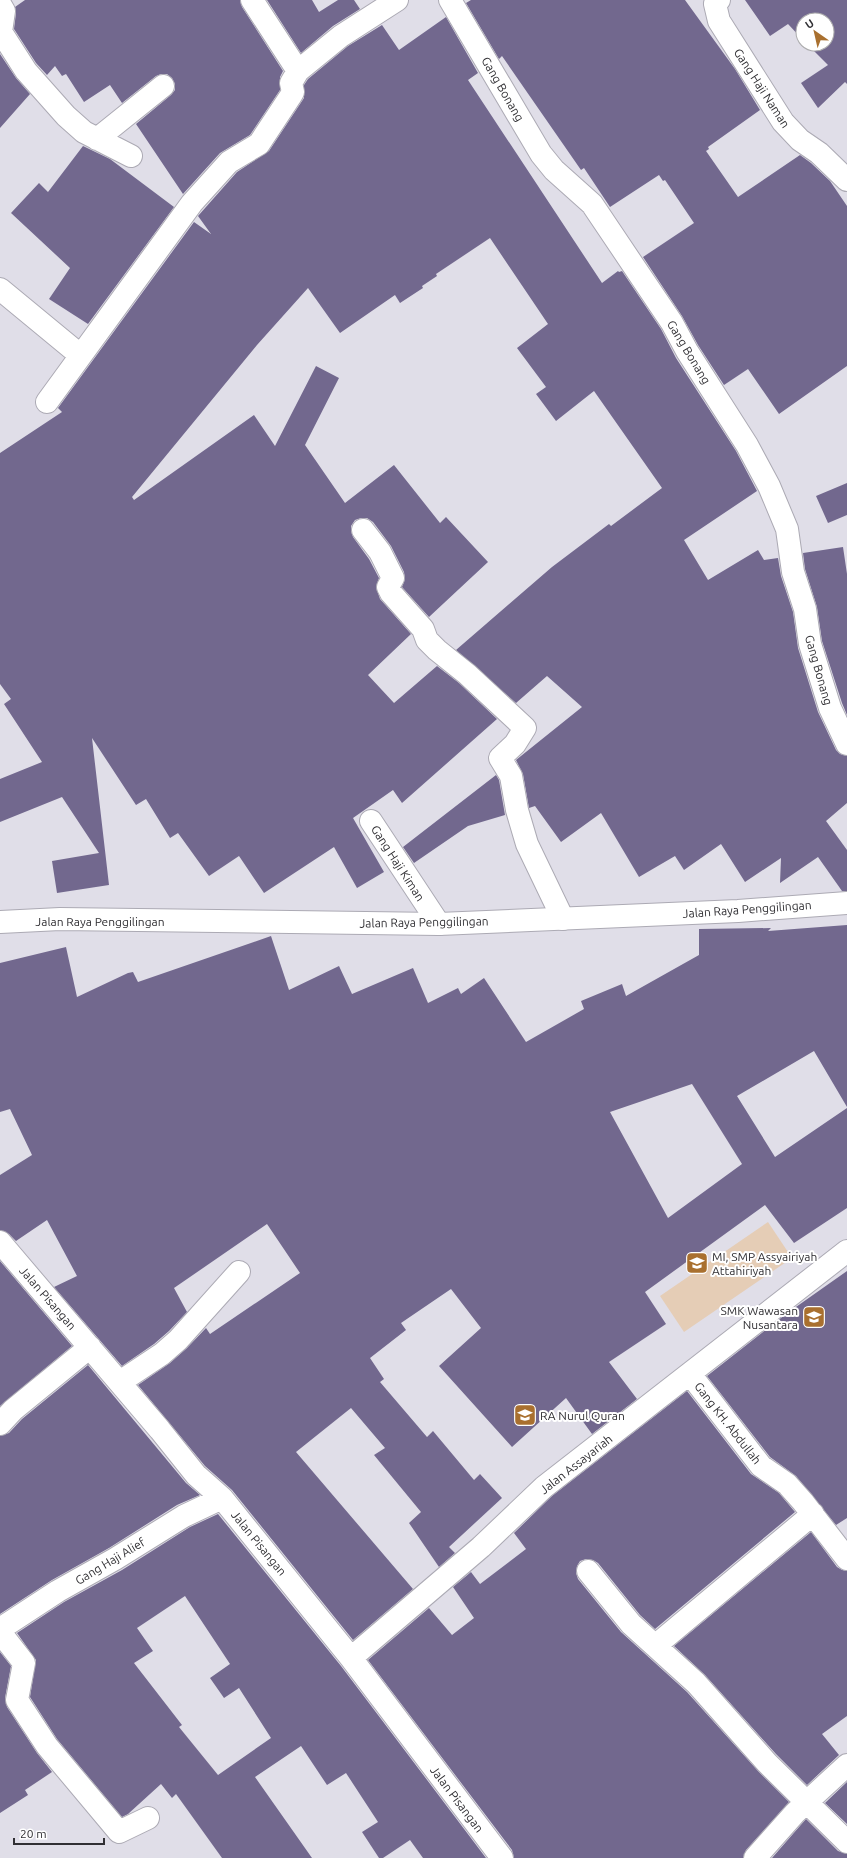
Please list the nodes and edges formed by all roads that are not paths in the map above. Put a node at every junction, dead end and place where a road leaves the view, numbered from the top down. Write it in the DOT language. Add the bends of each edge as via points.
graph roads {
  1 [pos="252,0"];
  2 [pos="397,0"];
  3 [pos="450,0"];
  4 [pos="719,0"];
  5 [pos="0,4"];
  6 [pos="1,33"];
  7 [pos="298,71"];
  8 [pos="163,86"];
  9 [pos="96,139"];
  10 [pos="131,156"];
  11 [pos="847,180"];
  12 [pos="0,289"];
  13 [pos="80,355"];
  14 [pos="47,402"];
  15 [pos="363,530"];
  16 [pos="844,731"];
  17 [pos="371,821"];
  18 [pos="847,903"];
  19 [pos="564,919"];
  20 [pos="0,922"];
  21 [pos="440,924"];
  22 [pos="0,1242"];
  23 [pos="847,1251"];
  24 [pos="239,1272"];
  25 [pos="90,1347"];
  26 [pos="690,1374"];
  27 [pos="120,1382"];
  28 [pos="0,1424"];
  29 [pos="222,1498"];
  30 [pos="813,1514"];
  31 [pos="847,1558"];
  32 [pos="588,1571"];
  33 [pos="0,1631"];
  34 [pos="655,1646"];
  35 [pos="351,1658"];
  36 [pos="847,1765"];
  37 [pos="807,1802"];
  38 [pos="148,1818"];
  39 [pos="847,1842"];
  40 [pos="502,1858"];
  41 [pos="755,1858"];
  1 -- 7 [label="street"];
  2 -- 7 [label="street" via="341,36"];
  3 -- 16 [label="street, Gang Bonang" via="541,154 554,170 592,204 672,323 747,445 769,486 787,529 793,572 805,609 810,644 830,708"];
  4 -- 11 [label="street, Gang Haji Naman" via="715,4 719,21 783,122"];
  5 -- 6 [label="street" via="4,11"];
  6 -- 9 [label="street" via="26,70 66,116"];
  7 -- 13 [label="street" via="291,83 293,92 259,144 229,162 192,203"];
  8 -- 9 [label="street"];
  9 -- 10 [label="street"];
  12 -- 13 [label="street"];
  13 -- 14 [label="street"];
  15 -- 19 [label="street" via="380,552 393,578 388,587 391,593 423,630 427,640 525,728 515,744 500,758 511,776 517,810 528,844"];
  17 -- 21 [label="street, Gang Haji Kiman"];
  18 -- 19 [label="street, Jalan Raya Penggilingan"];
  19 -- 21 [label="street, Jalan Raya Penggilingan"];
  20 -- 21 [label="street, Jalan Raya Penggilingan" via="60,919"];
  22 -- 25 [label="street, Jalan Pisangan"];
  23 -- 26 [label="street, Jalan Assayariah"];
  24 -- 27 [label="street" via="178,1340"];
  25 -- 27 [label="street, Jalan Pisangan"];
  25 -- 28 [label="street" via="13,1410"];
  26 -- 30 [label="street, Gang KH. Abdullah" via="761,1466 786,1484"];
  26 -- 35 [label="street, Jalan Assayariah" via="544,1487 480,1547"];
  27 -- 29 [label="street, Jalan Pisangan" via="196,1475"];
  29 -- 33 [label="street, Gang Haji Alief" via="184,1516 115,1560 58,1591"];
  29 -- 35 [label="street, Jalan Pisangan"];
  30 -- 31 [label="street, Gang KH. Abdullah"];
  30 -- 34 [label="street"];
  32 -- 34 [label="street" via="632,1624"];
  33 -- 38 [label="street" via="24,1663 18,1700 47,1746 119,1832"];
  34 -- 37 [label="street" via="696,1683 767,1763"];
  35 -- 40 [label="street, Jalan Pisangan"];
  36 -- 37 [label="street"];
  37 -- 39 [label="street"];
  37 -- 41 [label="street"];
}
